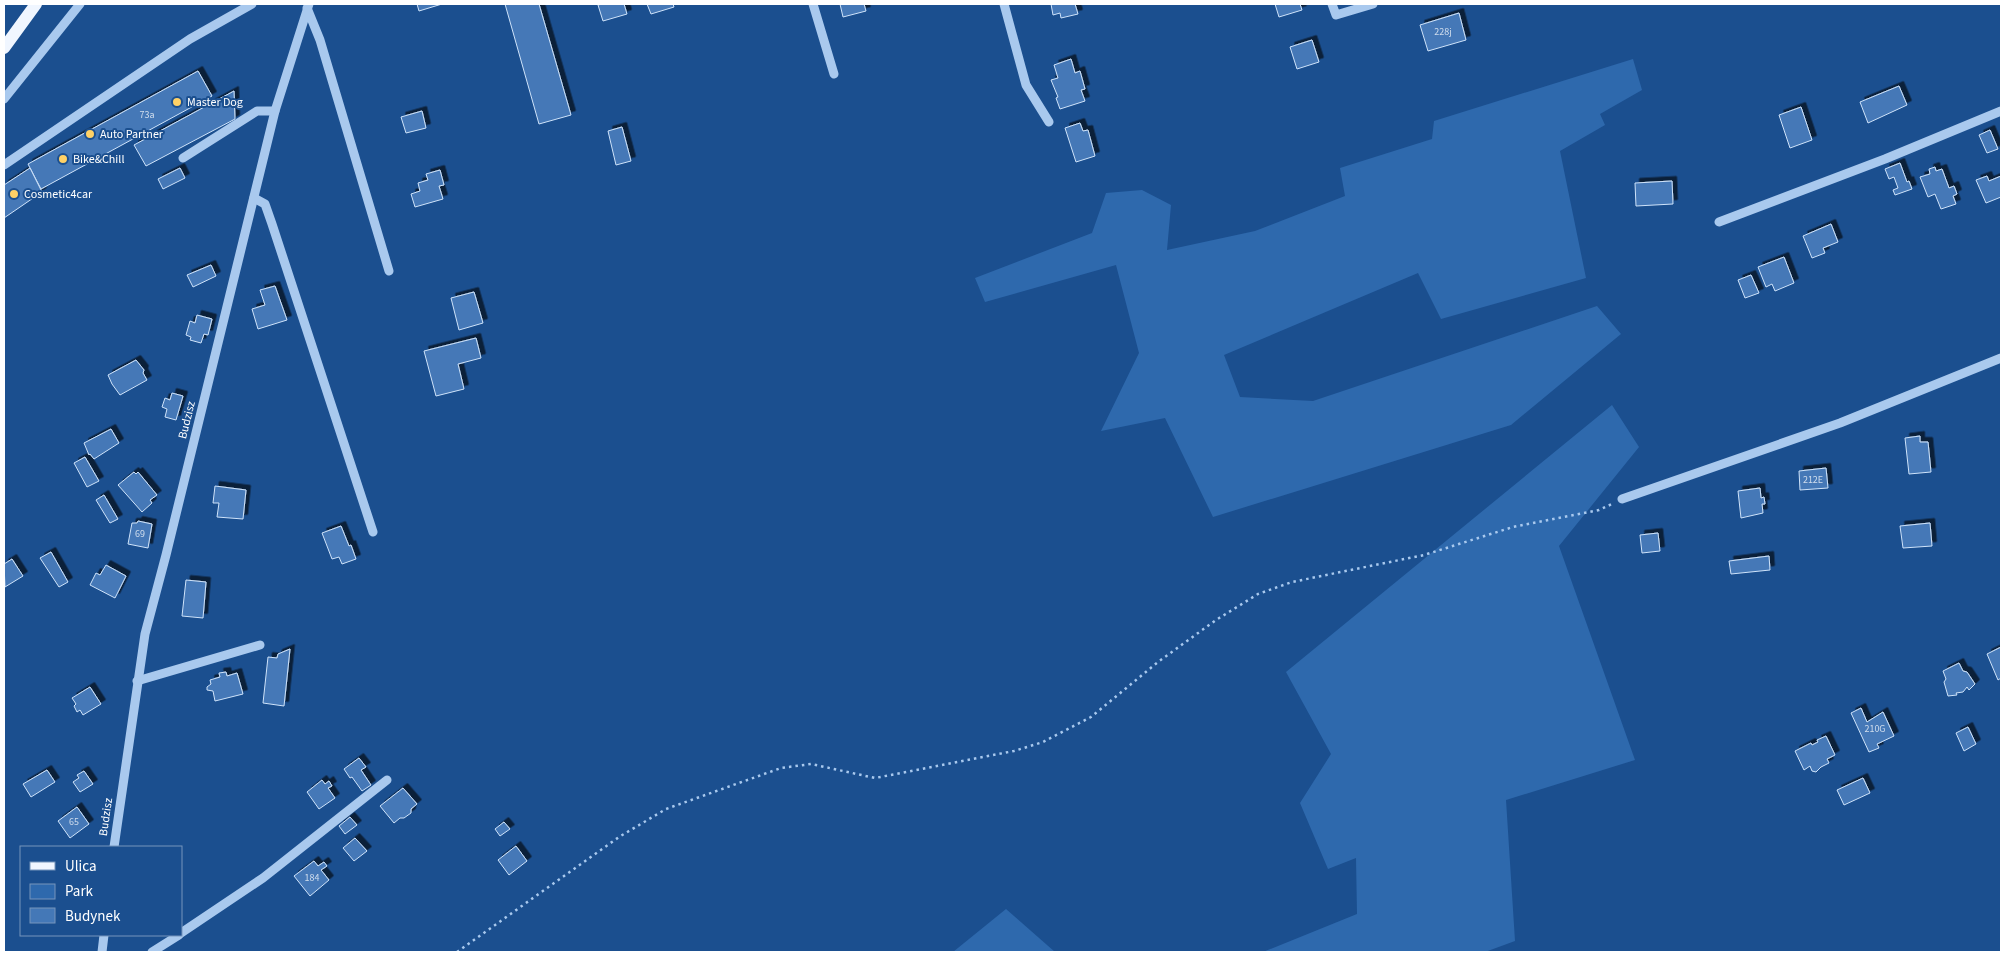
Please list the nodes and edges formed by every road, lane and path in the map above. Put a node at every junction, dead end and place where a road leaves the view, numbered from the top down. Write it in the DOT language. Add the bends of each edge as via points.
graph roads {
  1 [pos="36,4"];
  2 [pos="80,4"];
  3 [pos="252,4"];
  4 [pos="813,4"];
  5 [pos="1004,4"];
  6 [pos="1332,4"];
  7 [pos="1373,4"];
  8 [pos="308,6"];
  9 [pos="4,48"];
  10 [pos="834,74"];
  11 [pos="4,99"];
  12 [pos="275,111"];
  13 [pos="2001,111"];
  14 [pos="1049,122"];
  15 [pos="183,158"];
  16 [pos="4,165"];
  17 [pos="254,198"];
  18 [pos="1719,222"];
  19 [pos="389,271"];
  20 [pos="2001,358"];
  21 [pos="1622,499"];
  22 [pos="372,532"];
  23 [pos="260,645"];
  24 [pos="137,681"];
  25 [pos="387,780"];
  26 [pos="114,846"];
  27 [pos="182,933"];
  28 [pos="104,936"];
  29 [pos="177,936"];
  30 [pos="102,952"];
  31 [pos="152,952"];
  32 [pos="457,952"];
  1 -- 9 [label="main road"];
  2 -- 11 [label="street"];
  3 -- 16 [label="street" via="190,39"];
  4 -- 10 [label="street"];
  5 -- 14 [label="street" via="1026,85"];
  6 -- 7 [label="street" via="1336,15"];
  8 -- 12 [label="street, Budzisz"];
  8 -- 19 [label="street"];
  12 -- 15 [label="street" via="258,111"];
  12 -- 17 [label="street, Budzisz"];
  13 -- 18 [label="street"];
  17 -- 22 [label="street" via="265,204"];
  17 -- 24 [label="street, Budzisz" via="144,634"];
  20 -- 21 [label="street" via="1840,423"];
  21 -- 32 [label="path" via="1599,510 1513,528 1424,555 1292,582 1258,594 1173,651 1091,717 1043,742 1014,751 875,778 811,764 780,768 666,809 619,837"];
  23 -- 24 [label="street"];
  24 -- 26 [label="street, Budzisz"];
  25 -- 27 [label="street" via="263,878"];
  28 -- 30 [label="street"];
  29 -- 31 [label="street"];
}
